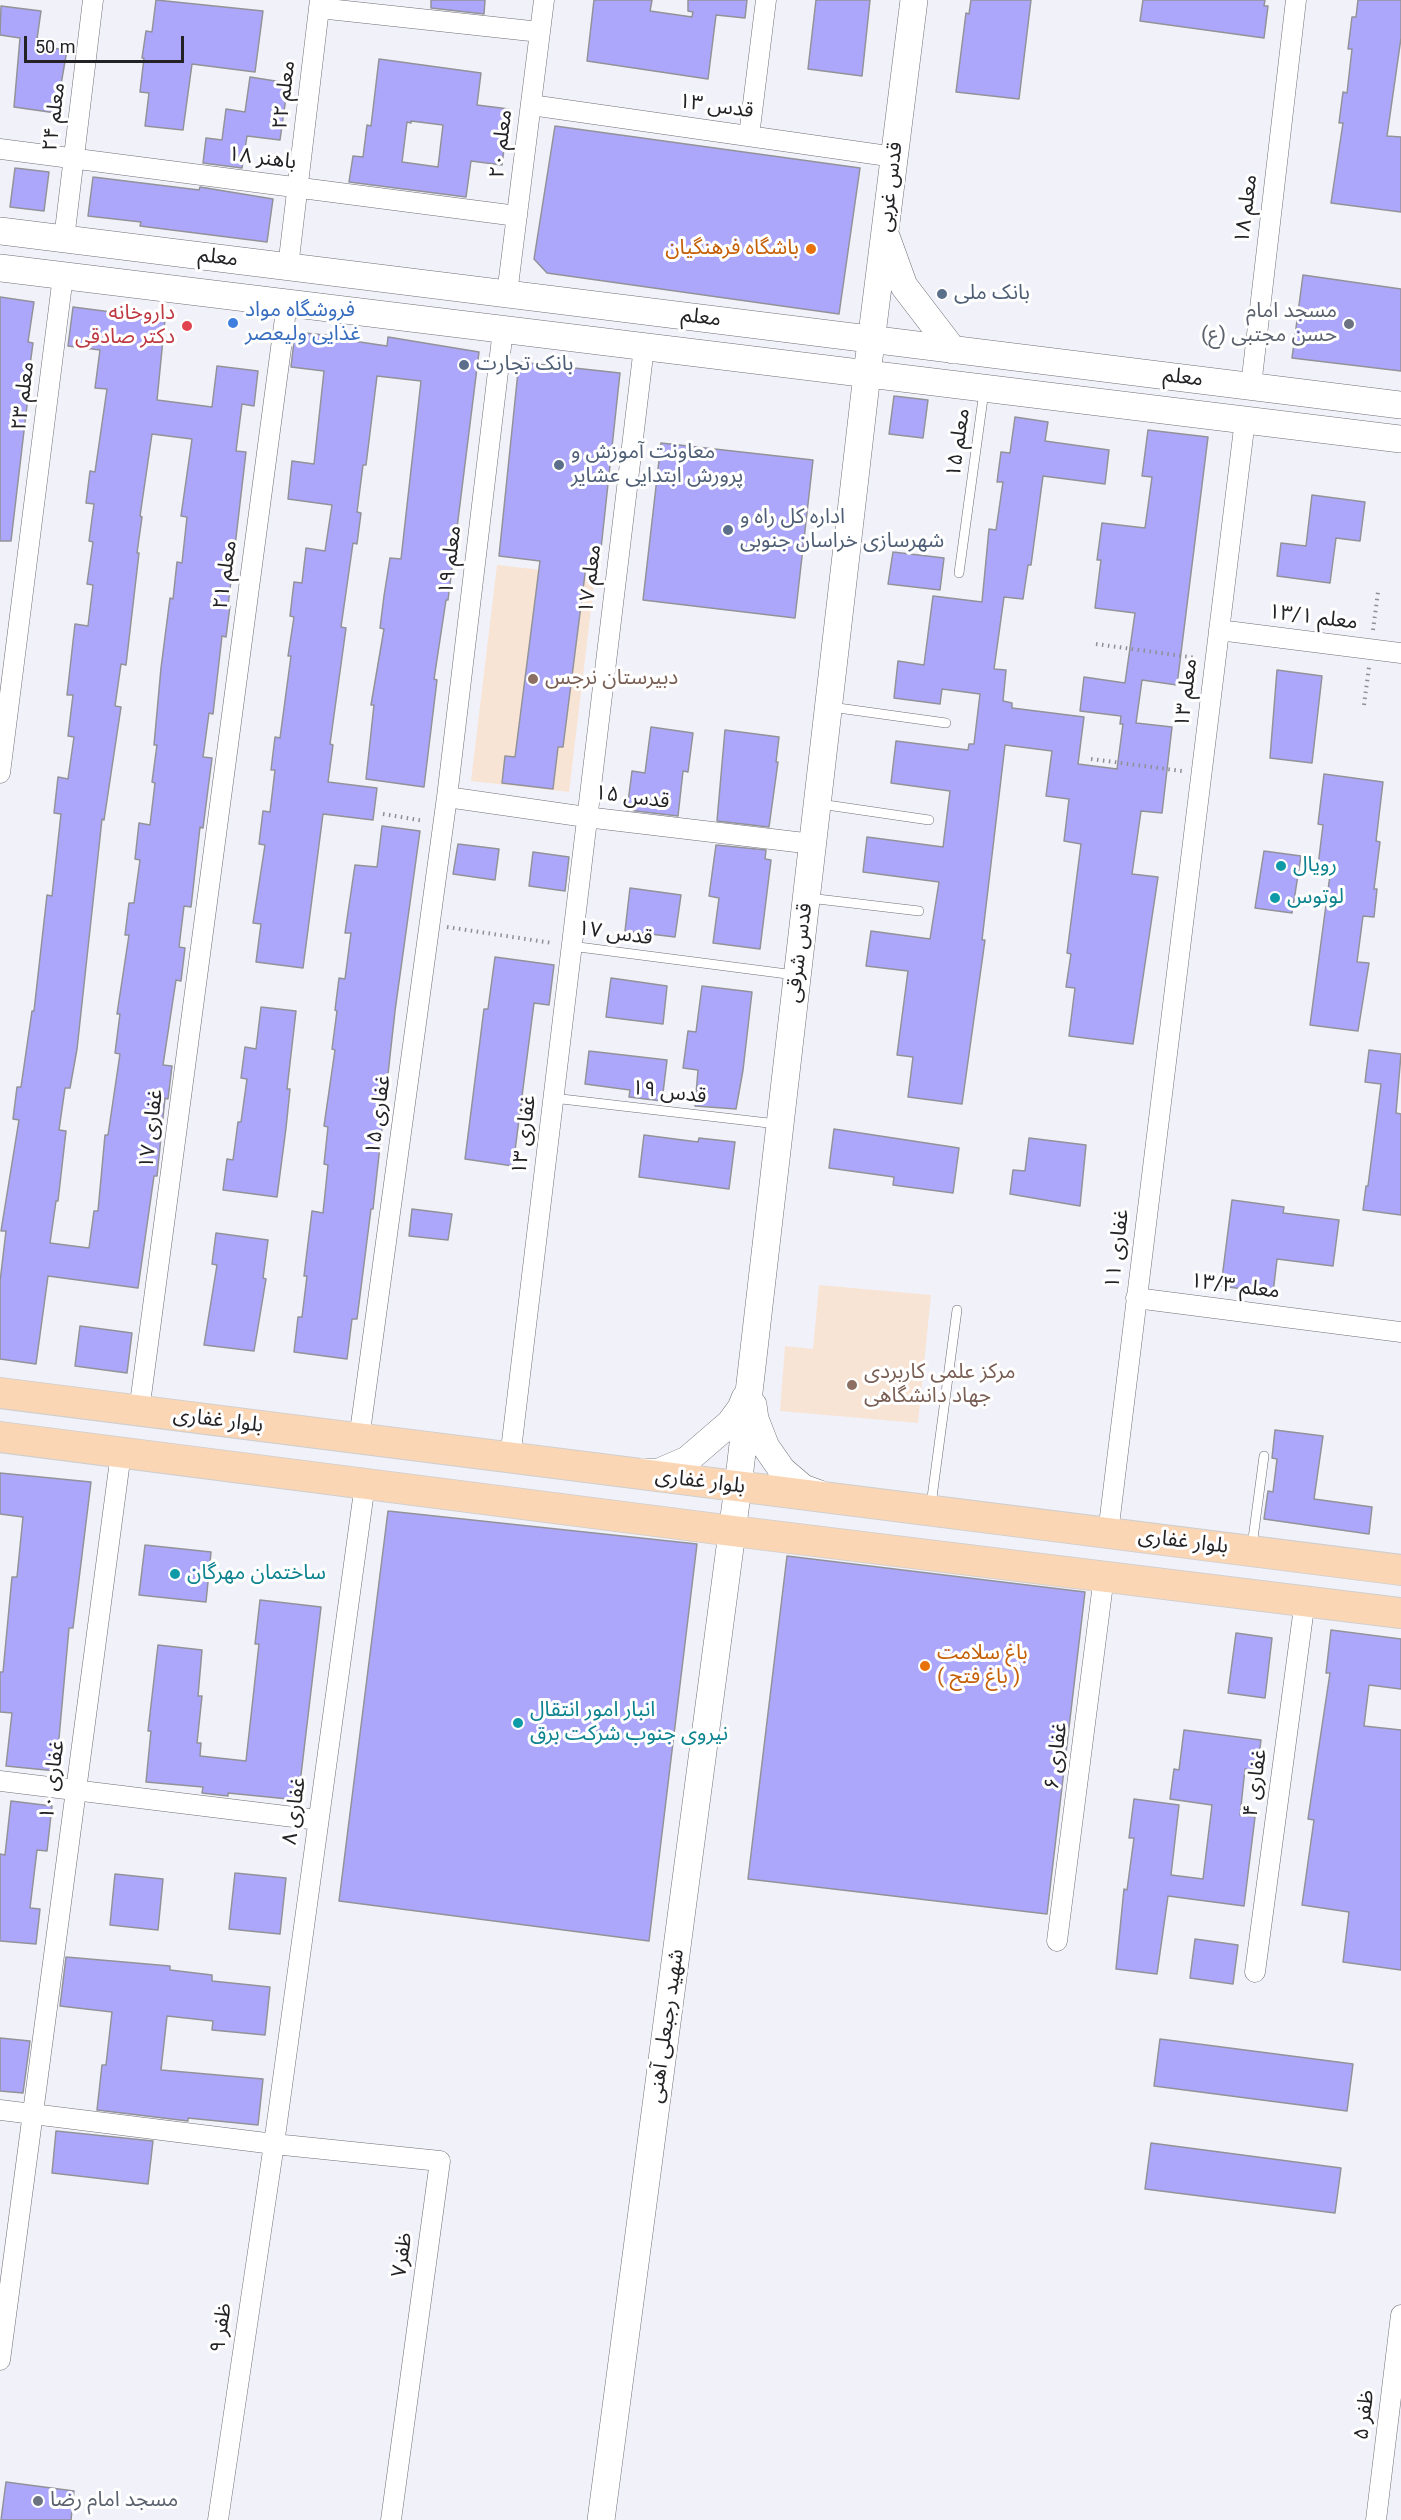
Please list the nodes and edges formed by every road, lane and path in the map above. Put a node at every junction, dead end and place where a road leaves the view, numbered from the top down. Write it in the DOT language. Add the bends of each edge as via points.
graph roads {
  1 [pos="93,0"];
  2 [pos="544,0"];
  3 [pos="766,0"];
  4 [pos="914,0"];
  5 [pos="1296,0"];
  6 [pos="320,4"];
  7 [pos="540,32"];
  8 [pos="531,105"];
  9 [pos="749,136"];
  10 [pos="0,149"];
  11 [pos="895,157"];
  12 [pos="74,159"];
  13 [pos="298,188"];
  14 [pos="517,216"];
  15 [pos="0,231"];
  16 [pos="885,234"];
  17 [pos="64,239"];
  18 [pos="288,267"];
  19 [pos="0,268"];
  20 [pos="63,276"];
  21 [pos="507,294"];
  22 [pos="287,303"];
  23 [pos="503,330"];
  24 [pos="872,339"];
  25 [pos="644,347"];
  26 [pos="953,350"];
  27 [pos="867,374"];
  28 [pos="1251,386"];
  29 [pos="984,388"];
  30 [pos="1401,405"];
  31 [pos="1245,420"];
  32 [pos="1401,439"];
  33 [pos="959,573"];
  34 [pos="1219,630"];
  35 [pos="1096,644"];
  36 [pos="1401,653"];
  37 [pos="1215,660"];
  38 [pos="829,707"];
  39 [pos="946,723"];
  40 [pos="1091,759"];
  41 [pos="0,772"];
  42 [pos="1201,773"];
  43 [pos="447,797"];
  44 [pos="817,804"];
  45 [pos="383,814"];
  46 [pos="586,817"];
  47 [pos="929,819"];
  48 [pos="443,824"];
  49 [pos="813,844"];
  50 [pos="212,853"];
  51 [pos="806,898"];
  52 [pos="919,911"];
  53 [pos="429,924"];
  54 [pos="571,946"];
  55 [pos="1177,972"];
  56 [pos="797,976"];
  57 [pos="553,1098"];
  58 [pos="780,1124"];
  59 [pos="1137,1298"];
  60 [pos="957,1310"];
  61 [pos="1401,1332"];
  62 [pos="750,1379"];
  63 [pos="0,1393"];
  64 [pos="139,1411"];
  65 [pos="0,1437"];
  66 [pos="359,1439"];
  67 [pos="121,1453"];
  68 [pos="1263,1456"];
  69 [pos="510,1458"];
  70 [pos="625,1472"];
  71 [pos="365,1484"];
  72 [pos="738,1486"];
  73 [pos="832,1498"];
  74 [pos="931,1511"];
  75 [pos="733,1531"];
  76 [pos="1108,1533"];
  77 [pos="1251,1551"];
  78 [pos="1401,1570"];
  79 [pos="1104,1576"];
  80 [pos="1305,1600"];
  81 [pos="1401,1613"];
  82 [pos="0,1781"];
  83 [pos="76,1790"];
  84 [pos="318,1820"];
  85 [pos="1057,1941"];
  86 [pos="1256,1972"];
  87 [pos="0,2110"];
  88 [pos="33,2114"];
  89 [pos="274,2144"];
  90 [pos="1401,2315"];
  91 [pos="0,2360"];
  92 [pos="218,2520"];
  93 [pos="391,2520"];
  94 [pos="601,2520"];
  95 [pos="1376,2520"];
  1 -- 12 [label="street, معلم ۲۴"];
  2 -- 7 [label="street, معلم ۲۰"];
  3 -- 9 [label="street"];
  4 -- 11 [label="main road, قدس غربی"];
  5 -- 28 [label="street, معلم ۱۸"];
  6 -- 7 [label="street"];
  6 -- 13 [label="street, معلم ۲۲"];
  7 -- 8 [label="street, معلم ۲۰"];
  8 -- 9 [label="street, قدس ۱۳"];
  8 -- 14 [label="street, معلم ۲۰"];
  9 -- 11 [label="street, قدس ۱۳"];
  10 -- 12 [label="street, باهنر ۱۸"];
  11 -- 16 [label="main road, قدس غربی"];
  12 -- 13 [label="street, باهنر ۱۸"];
  12 -- 17 [label="street, معلم ۲۴"];
  13 -- 14 [label="street, باهنر ۱۸"];
  13 -- 18 [label="street, معلم ۲۲"];
  14 -- 21 [label="street, معلم ۲۰"];
  15 -- 17 [label="main road, معلم"];
  16 -- 24 [label="main road, قدس غربی"];
  16 -- 26 [label="main road" via="904,286"];
  17 -- 18 [label="main road, معلم"];
  18 -- 21 [label="main road, معلم"];
  19 -- 20 [label="main road, معلم"];
  20 -- 22 [label="main road, معلم"];
  20 -- 41 [label="street, معلم ۲۳"];
  21 -- 24 [label="main road, معلم"];
  22 -- 23 [label="main road, معلم"];
  22 -- 50 [label="street, معلم ۲۱"];
  23 -- 25 [label="main road, معلم"];
  23 -- 43 [label="street, معلم ۱۹"];
  24 -- 26 [label="main road, معلم"];
  24 -- 27 [label="main road, قدس غربی"];
  25 -- 27 [label="main road, معلم"];
  25 -- 46 [label="street, معلم ۱۷"];
  26 -- 28 [label="main road, معلم"];
  27 -- 29 [label="main road, معلم"];
  27 -- 38 [label="main road, قدس شرقی"];
  28 -- 30 [label="main road, معلم"];
  29 -- 31 [label="main road, معلم"];
  29 -- 33 [label="lane, معلم ۱۵"];
  31 -- 32 [label="main road, معلم"];
  31 -- 34 [label="street, معلم ۱۳"];
  34 -- 36 [label="street, معلم ۱۳/۱"];
  34 -- 37 [label="street, معلم ۱۳"];
  35 -- 37 [label="path"];
  37 -- 42 [label="street, معلم ۱۳"];
  38 -- 39 [label="lane"];
  38 -- 44 [label="main road, قدس شرقی"];
  40 -- 42 [label="path"];
  42 -- 55 [label="street, معلم ۱۳"];
  43 -- 46 [label="street, قدس ۱۵"];
  43 -- 48 [label="street, غفاری ۱۵"];
  44 -- 47 [label="lane"];
  44 -- 49 [label="main road, قدس شرقی"];
  45 -- 48 [label="path"];
  46 -- 49 [label="street, قدس ۱۵"];
  46 -- 54 [label="street, غفاری ۱۳"];
  48 -- 53 [label="street, غفاری ۱۵"];
  49 -- 51 [label="main road, قدس شرقی"];
  50 -- 64 [label="street, غفاری ۱۷"];
  51 -- 52 [label="lane"];
  51 -- 56 [label="main road, قدس شرقی"];
  53 -- 54 [label="path, قدس ۱۷"];
  53 -- 66 [label="street, غفاری ۱۵"];
  54 -- 56 [label="lane, قدس ۱۷"];
  54 -- 57 [label="street, غفاری ۱۳"];
  55 -- 59 [label="street, غفاری ۱۱"];
  56 -- 58 [label="main road, قدس شرقی"];
  57 -- 58 [label="lane, قدس ۱۹"];
  57 -- 69 [label="street, غفاری ۱۳"];
  58 -- 62 [label="main road, قدس شرقی"];
  59 -- 61 [label="street, معلم ۱۳/۳"];
  59 -- 76 [label="street, غفاری ۱۱"];
  60 -- 74 [label="lane"];
  62 -- 70 [label="main road" via="741,1408 730,1423 687,1460 659,1472"];
  62 -- 72 [label="main road, قدس شرقی"];
  62 -- 73 [label="main road" via="755,1419 766,1447 782,1470 803,1488"];
  63 -- 64 [label="main road, بلوار غفاری"];
  64 -- 66 [label="main road, بلوار غفاری"];
  65 -- 67 [label="main road, بلوار غفاری"];
  66 -- 69 [label="main road, بلوار غفاری"];
  67 -- 71 [label="main road, بلوار غفاری"];
  67 -- 83 [label="street, غفاری ۱۰"];
  68 -- 77 [label="lane"];
  69 -- 70 [label="main road, بلوار غفاری"];
  70 -- 72 [label="main road, بلوار غفاری"];
  71 -- 75 [label="main road, بلوار غفاری"];
  71 -- 84 [label="street, غفاری ۸"];
  72 -- 73 [label="main road, بلوار غفاری"];
  72 -- 75 [label="main road, قدس شرقی"];
  73 -- 74 [label="main road, بلوار غفاری"];
  74 -- 76 [label="main road, بلوار غفاری"];
  75 -- 79 [label="main road, بلوار غفاری"];
  75 -- 94 [label="main road, شهید رجبعلی آهنی"];
  76 -- 77 [label="main road, بلوار غفاری"];
  77 -- 78 [label="main road, بلوار غفاری"];
  79 -- 80 [label="main road, بلوار غفاری"];
  79 -- 85 [label="street, غفاری ۶"];
  80 -- 81 [label="main road, بلوار غفاری"];
  80 -- 86 [label="street, غفاری ۴"];
  82 -- 83 [label="street"];
  83 -- 84 [label="street"];
  83 -- 88 [label="street, غفاری ۱۰"];
  84 -- 89 [label="street, غفاری ۸"];
  87 -- 88 [label="street"];
  88 -- 89 [label="street"];
  88 -- 91 [label="street, غفاری ۱۰"];
  89 -- 92 [label="street, ظفر ۹"];
  89 -- 93 [label="street, ظفر۷" via="440,2162"];
  90 -- 95 [label="street, ظفر ۵"];
}
